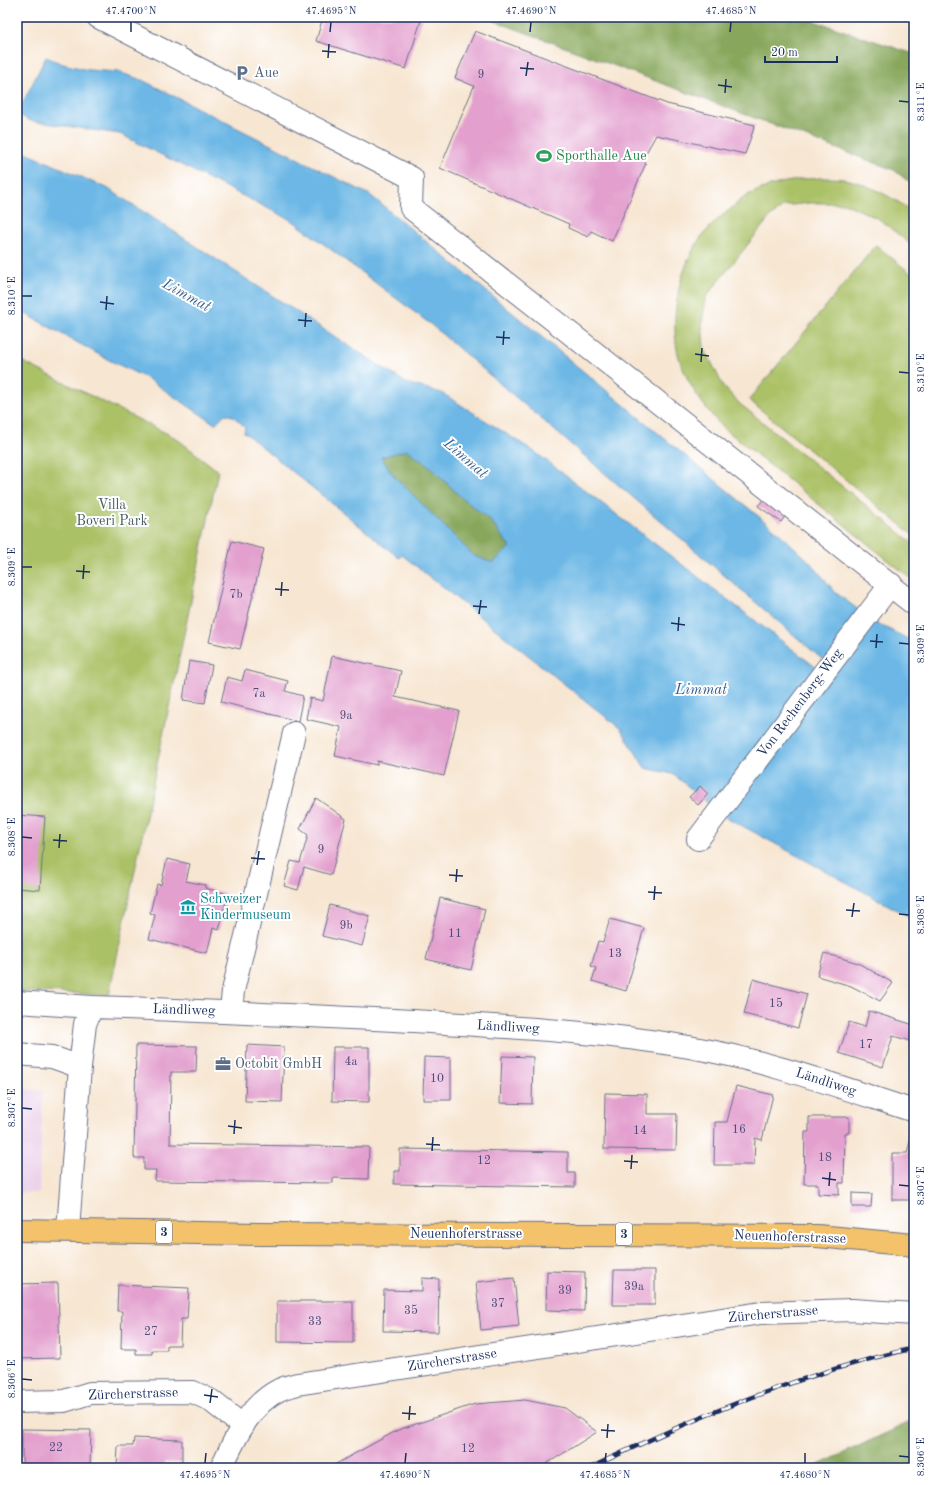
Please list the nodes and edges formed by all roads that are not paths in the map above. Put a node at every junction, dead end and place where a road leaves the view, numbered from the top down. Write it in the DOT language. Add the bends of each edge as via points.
graph roads {
  1 [pos="98,17"];
  2 [pos="891,584"];
  3 [pos="914,604"];
  4 [pos="294,733"];
  5 [pos="704,831"];
  6 [pos="17,1002"];
  7 [pos="92,1007"];
  8 [pos="232,1011"];
  9 [pos="17,1054"];
  10 [pos="80,1067"];
  11 [pos="914,1111"];
  12 [pos="17,1230"];
  13 [pos="68,1230"];
  14 [pos="914,1245"];
  15 [pos="914,1314"];
  16 [pos="17,1402"];
  17 [pos="243,1426"];
  18 [pos="221,1468"];
  1 -- 2 [label="street" via="412,178 411,208"];
  2 -- 3 [label="street"];
  2 -- 5 [label="street, Von Rechenberg-Weg"];
  4 -- 8 [label="street" via="233,991"];
  6 -- 7 [label="street, Ländliweg"];
  7 -- 8 [label="street, Ländliweg"];
  7 -- 10 [label="street" via="85,1024"];
  8 -- 11 [label="street, Ländliweg" via="564,1030 630,1038 747,1059"];
  9 -- 10 [label="street" via="52,1057"];
  10 -- 13 [label="street"];
  12 -- 13 [label="main road, Neuenhoferstrasse / 3"];
  13 -- 14 [label="main road, Neuenhoferstrasse / 3" via="260,1234 817,1236"];
  15 -- 17 [label="street, Zürcherstrasse" via="852,1310 761,1314 297,1384 279,1390 266,1400 255,1409"];
  16 -- 17 [label="street, Zürcherstrasse" via="64,1401 90,1393 193,1392 210,1400"];
  17 -- 18 [label="street"];
}
